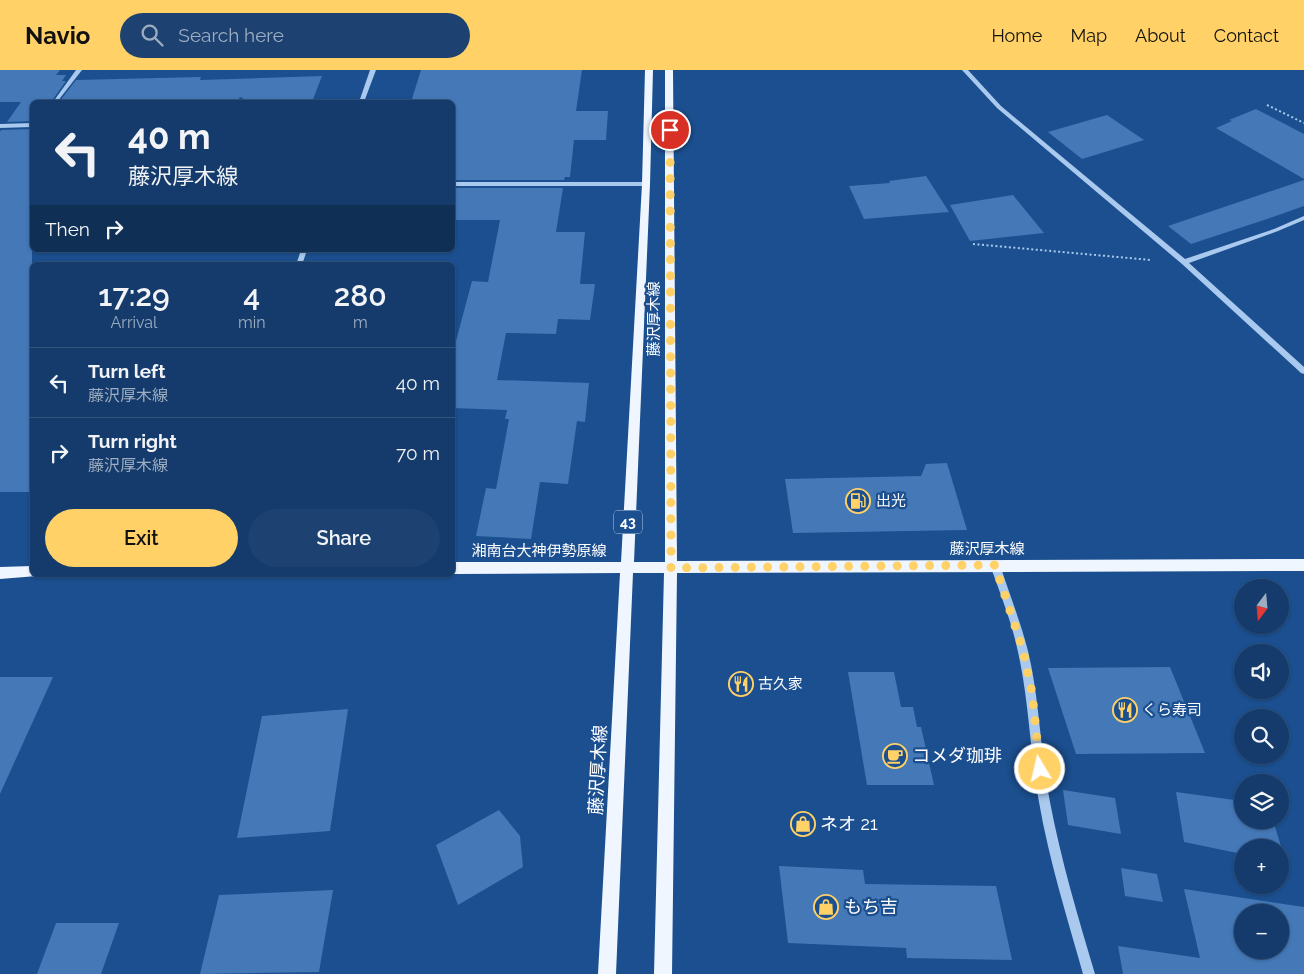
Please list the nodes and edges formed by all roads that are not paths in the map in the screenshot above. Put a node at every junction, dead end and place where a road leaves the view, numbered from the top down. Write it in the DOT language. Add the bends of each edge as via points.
graph roads {
  1 [pos="79,70"];
  2 [pos="373,70"];
  3 [pos="649,70"];
  4 [pos="669,70"];
  5 [pos="965,70"];
  6 [pos="56,100"];
  7 [pos="362,100"];
  8 [pos="30,125"];
  9 [pos="0,126"];
  10 [pos="455,184"];
  11 [pos="646,184"];
  12 [pos="1304,218"];
  13 [pos="1184,262"];
  14 [pos="1304,371"];
  15 [pos="995,565"];
  16 [pos="1304,565"];
  17 [pos="626,567"];
  18 [pos="455,568"];
  19 [pos="671,568"];
  20 [pos="30,572"];
  21 [pos="0,573"];
  22 [pos="607,974"];
  23 [pos="663,974"];
  24 [pos="1089,974"];
  1 -- 6 [label="street"];
  2 -- 7 [label="street"];
  3 -- 11 [label="main road, 藤沢厚木線 / 43"];
  4 -- 19 [label="main road, 藤沢厚木線"];
  5 -- 13 [label="street" via="999,107"];
  8 -- 9 [label="street"];
  10 -- 11 [label="street"];
  11 -- 17 [label="main road, 藤沢厚木線 / 43"];
  12 -- 13 [label="street"];
  13 -- 14 [label="street"];
  15 -- 16 [label="main road, 藤沢厚木線"];
  15 -- 19 [label="main road, 藤沢厚木線"];
  15 -- 24 [label="street" via="1023,650 1032,693 1044,801 1059,870"];
  17 -- 18 [label="main road, 湘南台大神伊勢原線"];
  17 -- 19 [label="main road, 藤沢厚木線"];
  17 -- 22 [label="main road, 藤沢厚木線 / 43"];
  19 -- 23 [label="main road, 藤沢厚木線"];
  20 -- 21 [label="main road"];
}
